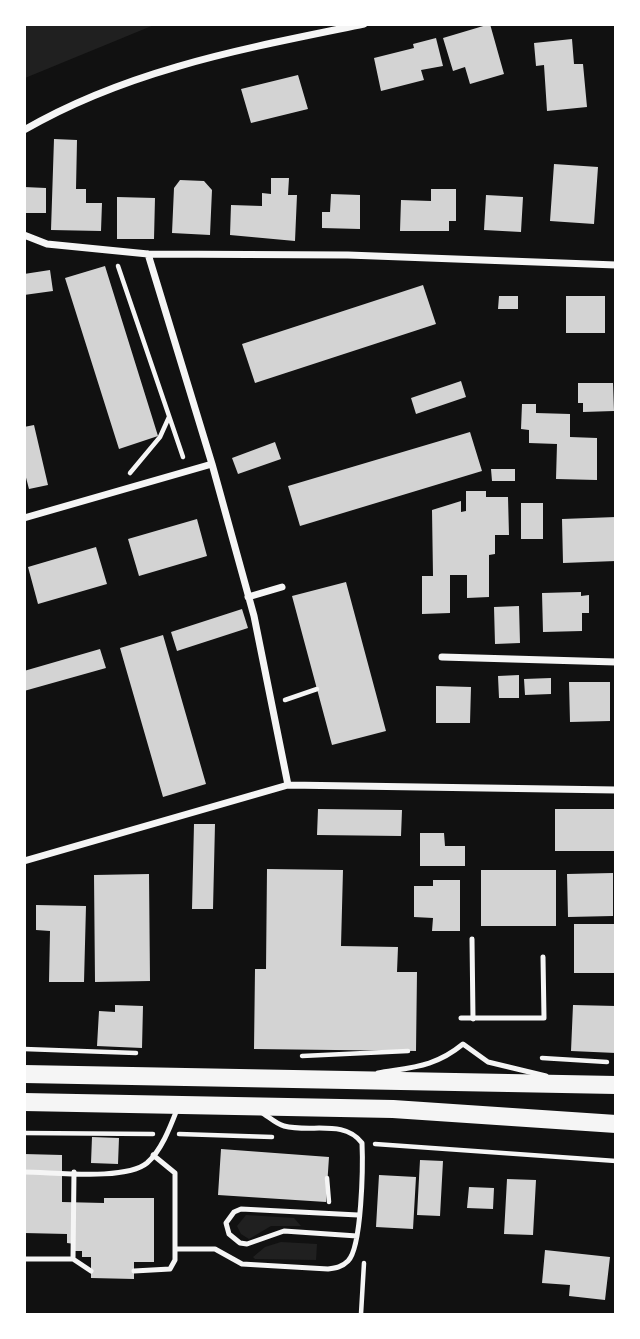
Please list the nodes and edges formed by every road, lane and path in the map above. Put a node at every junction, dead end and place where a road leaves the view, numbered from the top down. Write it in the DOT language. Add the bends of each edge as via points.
graph roads {
  1 [pos="364,24"];
  2 [pos="24,130"];
  3 [pos="24,235"];
  4 [pos="113,251"];
  5 [pos="148,254"];
  6 [pos="615,265"];
  7 [pos="169,416"];
  8 [pos="186,464"];
  9 [pos="212,464"];
  10 [pos="122,482"];
  11 [pos="24,518"];
  12 [pos="282,587"];
  13 [pos="248,597"];
  14 [pos="442,657"];
  15 [pos="615,662"];
  16 [pos="317,689"];
  17 [pos="281,701"];
  18 [pos="288,785"];
  19 [pos="615,790"];
  20 [pos="24,861"];
  21 [pos="472,939"];
  22 [pos="543,957"];
  23 [pos="461,1017"];
  24 [pos="473,1019"];
  25 [pos="24,1049"];
  26 [pos="420,1051"];
  27 [pos="146,1054"];
  28 [pos="297,1056"];
  29 [pos="533,1058"];
  30 [pos="615,1062"];
  31 [pos="24,1074"];
  32 [pos="340,1079"];
  33 [pos="577,1084"];
  34 [pos="615,1085"];
  35 [pos="24,1102"];
  36 [pos="178,1106"];
  37 [pos="254,1107"];
  38 [pos="615,1124"];
  39 [pos="153,1155"];
  40 [pos="24,1172"];
  41 [pos="74,1172"];
  42 [pos="358,1215"];
  43 [pos="357,1236"];
  44 [pos="176,1249"];
  45 [pos="24,1259"];
  46 [pos="73,1259"];
  47 [pos="91,1271"];
  48 [pos="134,1271"];
  1 -- 2 [label="street" via="131,79 66,106"];
  3 -- 4 [label="street" via="47,244"];
  4 -- 5 [label="street"];
  4 -- 7 [label="path"];
  5 -- 6 [label="street" via="348,255"];
  5 -- 9 [label="street"];
  7 -- 8 [label="path"];
  7 -- 10 [label="path" via="160,436"];
  9 -- 11 [label="street"];
  9 -- 13 [label="street"];
  12 -- 13 [label="street"];
  13 -- 18 [label="street"];
  14 -- 15 [label="street"];
  16 -- 17 [label="path"];
  18 -- 19 [label="street"];
  18 -- 20 [label="street"];
  21 -- 24 [label="lane"];
  22 -- 24 [label="lane" via="544,1018"];
  23 -- 24 [label="lane"];
  25 -- 27 [label="path"];
  26 -- 28 [label="path"];
  29 -- 30 [label="path"];
  31 -- 32 [label="main road"];
  32 -- 33 [label="main road"];
  32 -- 33 [label="lane" via="430,1065 463,1044 488,1062"];
  33 -- 34 [label="main road"];
  35 -- 36 [label="main road"];
  36 -- 37 [label="main road"];
  36 -- 39 [label="lane"];
  37 -- 38 [label="main road" via="393,1109"];
  37 -- 42 [label="lane" via="283,1126 355,1133 362,1143"];
  39 -- 41 [label="lane" via="127,1173"];
  39 -- 44 [label="lane" via="175,1173"];
  40 -- 41 [label="lane"];
  41 -- 46 [label="lane"];
  42 -- 43 [label="lane"];
  42 -- 43 [label="lane" via="241,1209 226,1223 229,1234 247,1244 284,1231"];
  43 -- 44 [label="lane" via="349,1260 339,1268 242,1264 215,1249"];
  44 -- 48 [label="lane" via="170,1269"];
  45 -- 46 [label="lane"];
  46 -- 47 [label="lane"];
}
